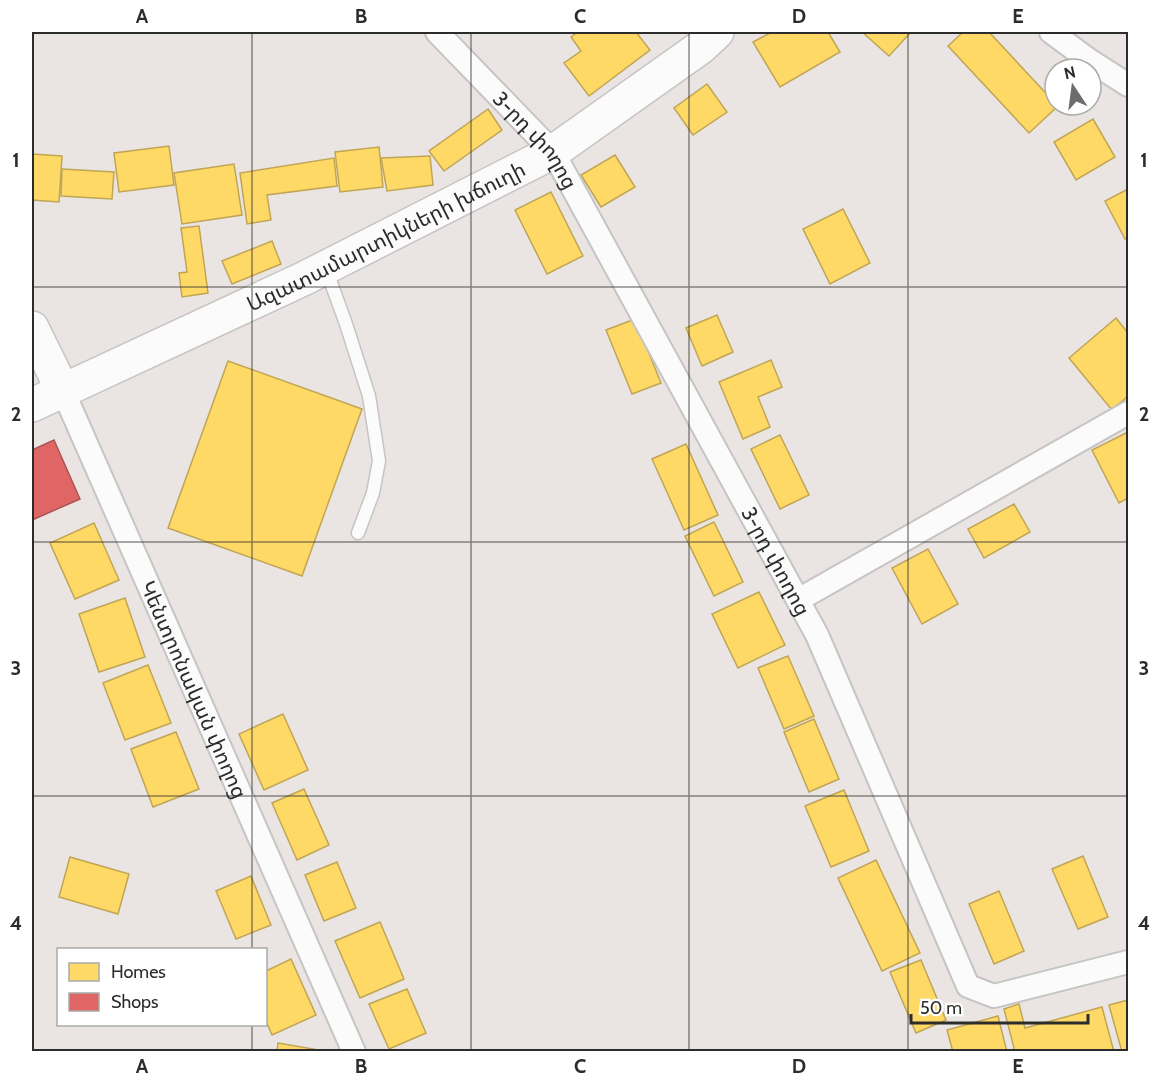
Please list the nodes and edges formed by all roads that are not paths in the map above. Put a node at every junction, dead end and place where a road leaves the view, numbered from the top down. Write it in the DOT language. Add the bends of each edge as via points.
graph roads {
  1 [pos="437,32"];
  2 [pos="717,32"];
  3 [pos="1051,32"];
  4 [pos="1128,85"];
  5 [pos="553,152"];
  6 [pos="325,267"];
  7 [pos="32,328"];
  8 [pos="63,391"];
  9 [pos="32,405"];
  10 [pos="1128,413"];
  11 [pos="358,533"];
  12 [pos="798,600"];
  13 [pos="1128,962"];
  14 [pos="354,1052"];
  1 -- 5 [label="street, 3-րդ փողոց"];
  2 -- 5 [label="main road, Ազատամարտիկների խճուղի"];
  3 -- 4 [label="street"];
  5 -- 6 [label="main road, Ազատամարտիկների խճուղի"];
  5 -- 12 [label="street, 3-րդ փողոց"];
  6 -- 8 [label="main road, Ազատամարտիկների խճուղի"];
  6 -- 11 [label="lane" via="369,396 379,461 373,493"];
  7 -- 8 [label="main road, Կենտրոնական փողոց"];
  8 -- 9 [label="main road, Ազատամարտիկների խճուղի"];
  8 -- 14 [label="street, Կենտրոնական փողոց"];
  10 -- 12 [label="street"];
  12 -- 13 [label="street, 3-րդ փողոց" via="817,635 968,986 994,996"];
}
